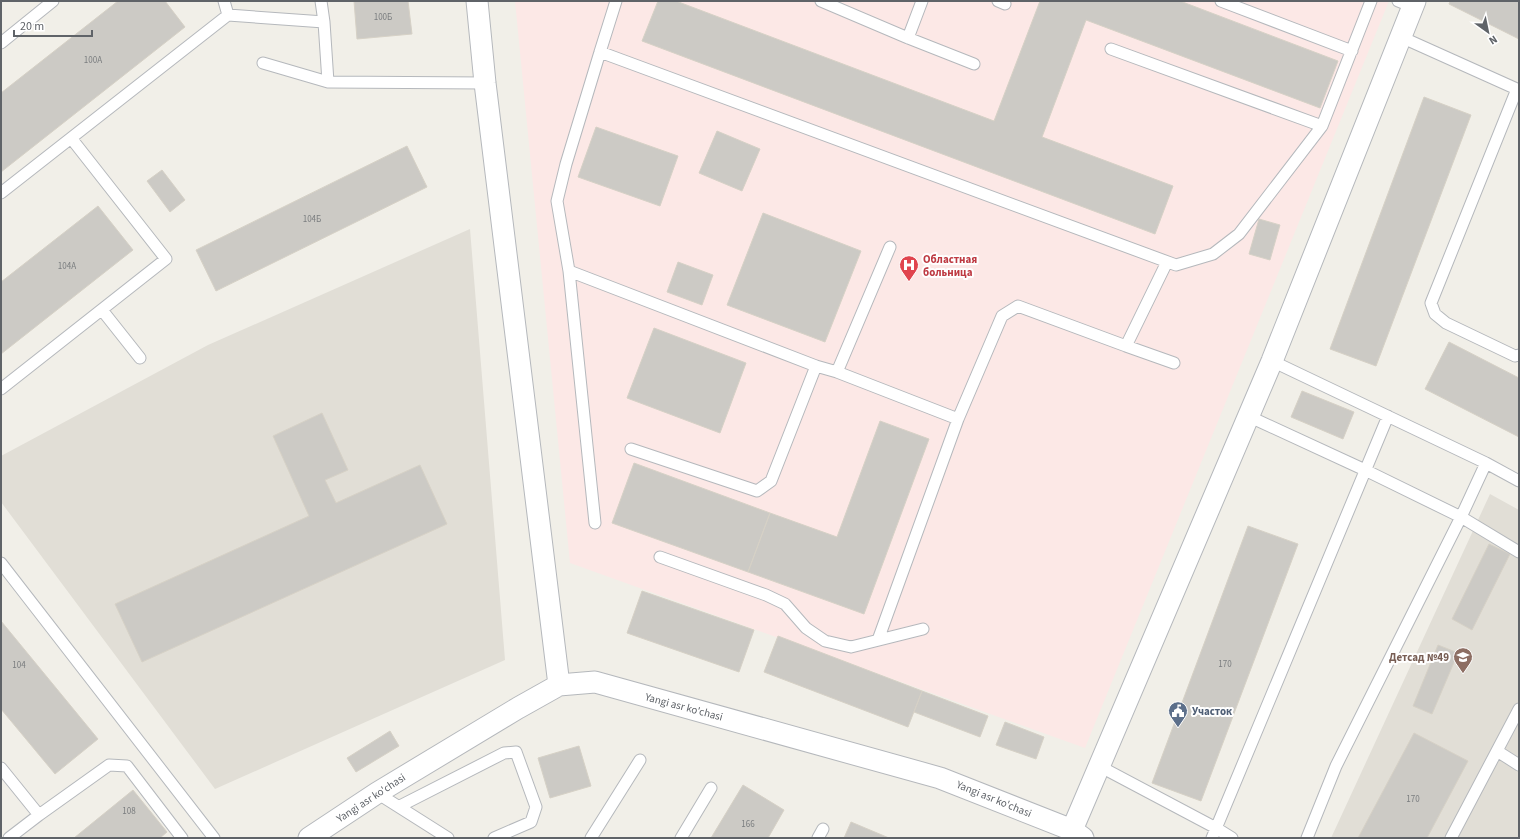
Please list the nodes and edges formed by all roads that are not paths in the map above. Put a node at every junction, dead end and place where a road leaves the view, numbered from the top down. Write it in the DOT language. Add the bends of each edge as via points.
graph roads {
  1 [pos="53,1"];
  2 [pos="224,1"];
  3 [pos="321,1"];
  4 [pos="477,1"];
  5 [pos="616,1"];
  6 [pos="821,1"];
  7 [pos="922,1"];
  8 [pos="1222,1"];
  9 [pos="1372,1"];
  10 [pos="1408,3"];
  11 [pos="228,15"];
  12 [pos="324,22"];
  13 [pos="1401,37"];
  14 [pos="908,38"];
  15 [pos="1,43"];
  16 [pos="1111,49"];
  17 [pos="1352,51"];
  18 [pos="600,52"];
  19 [pos="263,63"];
  20 [pos="974,64"];
  21 [pos="328,82"];
  22 [pos="485,83"];
  23 [pos="1518,90"];
  24 [pos="1322,126"];
  25 [pos="71,138"];
  26 [pos="1,192"];
  27 [pos="890,247"];
  28 [pos="1167,262"];
  29 [pos="569,271"];
  30 [pos="102,310"];
  31 [pos="1126,346"];
  32 [pos="1518,356"];
  33 [pos="140,358"];
  34 [pos="1272,361"];
  35 [pos="1174,363"];
  36 [pos="816,366"];
  37 [pos="836,372"];
  38 [pos="1,389"];
  39 [pos="1248,416"];
  40 [pos="1388,416"];
  41 [pos="958,419"];
  42 [pos="632,449"];
  43 [pos="1486,463"];
  44 [pos="1366,470"];
  45 [pos="1519,481"];
  46 [pos="1461,517"];
  47 [pos="595,523"];
  48 [pos="1519,552"];
  49 [pos="660,557"];
  50 [pos="1,563"];
  51 [pos="923,629"];
  52 [pos="878,640"];
  53 [pos="559,685"];
  54 [pos="1519,709"];
  55 [pos="1497,751"];
  56 [pos="640,760"];
  57 [pos="1519,765"];
  58 [pos="1099,766"];
  59 [pos="1,768"];
  60 [pos="711,788"];
  61 [pos="377,793"];
  62 [pos="400,806"];
  63 [pos="39,815"];
  64 [pos="1214,833"];
  65 [pos="1078,834"];
  66 [pos="9,838"];
  67 [pos="182,838"];
  68 [pos="214,838"];
  69 [pos="309,838"];
  70 [pos="448,838"];
  71 [pos="494,838"];
  72 [pos="591,838"];
  73 [pos="681,838"];
  74 [pos="1232,838"];
  75 [pos="1307,838"];
  76 [pos="1451,838"];
  1 -- 15 [label="lane"];
  2 -- 11 [label="lane"];
  3 -- 12 [label="lane"];
  4 -- 22 [label="street"];
  5 -- 18 [label="lane"];
  6 -- 14 [label="lane"];
  7 -- 14 [label="lane"];
  8 -- 17 [label="lane"];
  9 -- 17 [label="lane"];
  10 -- 13 [label="street"];
  11 -- 12 [label="lane"];
  11 -- 25 [label="lane"];
  12 -- 21 [label="lane"];
  13 -- 23 [label="lane"];
  13 -- 34 [label="street"];
  14 -- 20 [label="lane"];
  16 -- 24 [label="lane"];
  17 -- 24 [label="lane"];
  18 -- 28 [label="lane"];
  18 -- 29 [label="lane" via="557,201"];
  19 -- 21 [label="lane"];
  21 -- 22 [label="lane"];
  22 -- 53 [label="street"];
  23 -- 32 [label="lane" via="1431,303 1435,314 1446,323"];
  24 -- 28 [label="lane" via="1239,234 1214,254 1176,265"];
  25 -- 26 [label="lane"];
  25 -- 30 [label="lane" via="166,259"];
  27 -- 37 [label="lane"];
  28 -- 31 [label="lane"];
  29 -- 36 [label="lane"];
  29 -- 47 [label="lane"];
  30 -- 33 [label="lane"];
  30 -- 38 [label="lane"];
  31 -- 35 [label="lane"];
  31 -- 41 [label="lane" via="1018,306 1002,316"];
  34 -- 39 [label="street"];
  34 -- 40 [label="lane"];
  36 -- 37 [label="lane"];
  36 -- 42 [label="lane" via="771,481 757,491"];
  37 -- 41 [label="lane"];
  39 -- 44 [label="lane"];
  39 -- 58 [label="street"];
  40 -- 43 [label="lane"];
  40 -- 44 [label="lane"];
  41 -- 52 [label="lane"];
  43 -- 45 [label="lane"];
  43 -- 46 [label="lane"];
  44 -- 46 [label="lane"];
  44 -- 64 [label="lane"];
  46 -- 48 [label="lane"];
  46 -- 75 [label="lane" via="1336,766"];
  49 -- 52 [label="lane" via="785,604 806,628 825,641 851,647"];
  50 -- 68 [label="lane"];
  51 -- 52 [label="lane"];
  53 -- 61 [label="street, Yangi asr ko'chasi"];
  53 -- 65 [label="street, Yangi asr ko'chasi" via="595,682 940,778"];
  54 -- 55 [label="lane"];
  55 -- 57 [label="lane"];
  55 -- 76 [label="lane"];
  56 -- 72 [label="lane"];
  58 -- 64 [label="lane"];
  58 -- 65 [label="street"];
  59 -- 63 [label="lane"];
  60 -- 73 [label="lane"];
  61 -- 62 [label="lane"];
  61 -- 69 [label="street, Yangi asr ko'chasi"];
  62 -- 70 [label="lane"];
  62 -- 71 [label="lane" via="504,753 516,752 536,807 530,822"];
  63 -- 66 [label="lane"];
  63 -- 67 [label="lane" via="109,765 127,766"];
  64 -- 74 [label="lane"];
}
